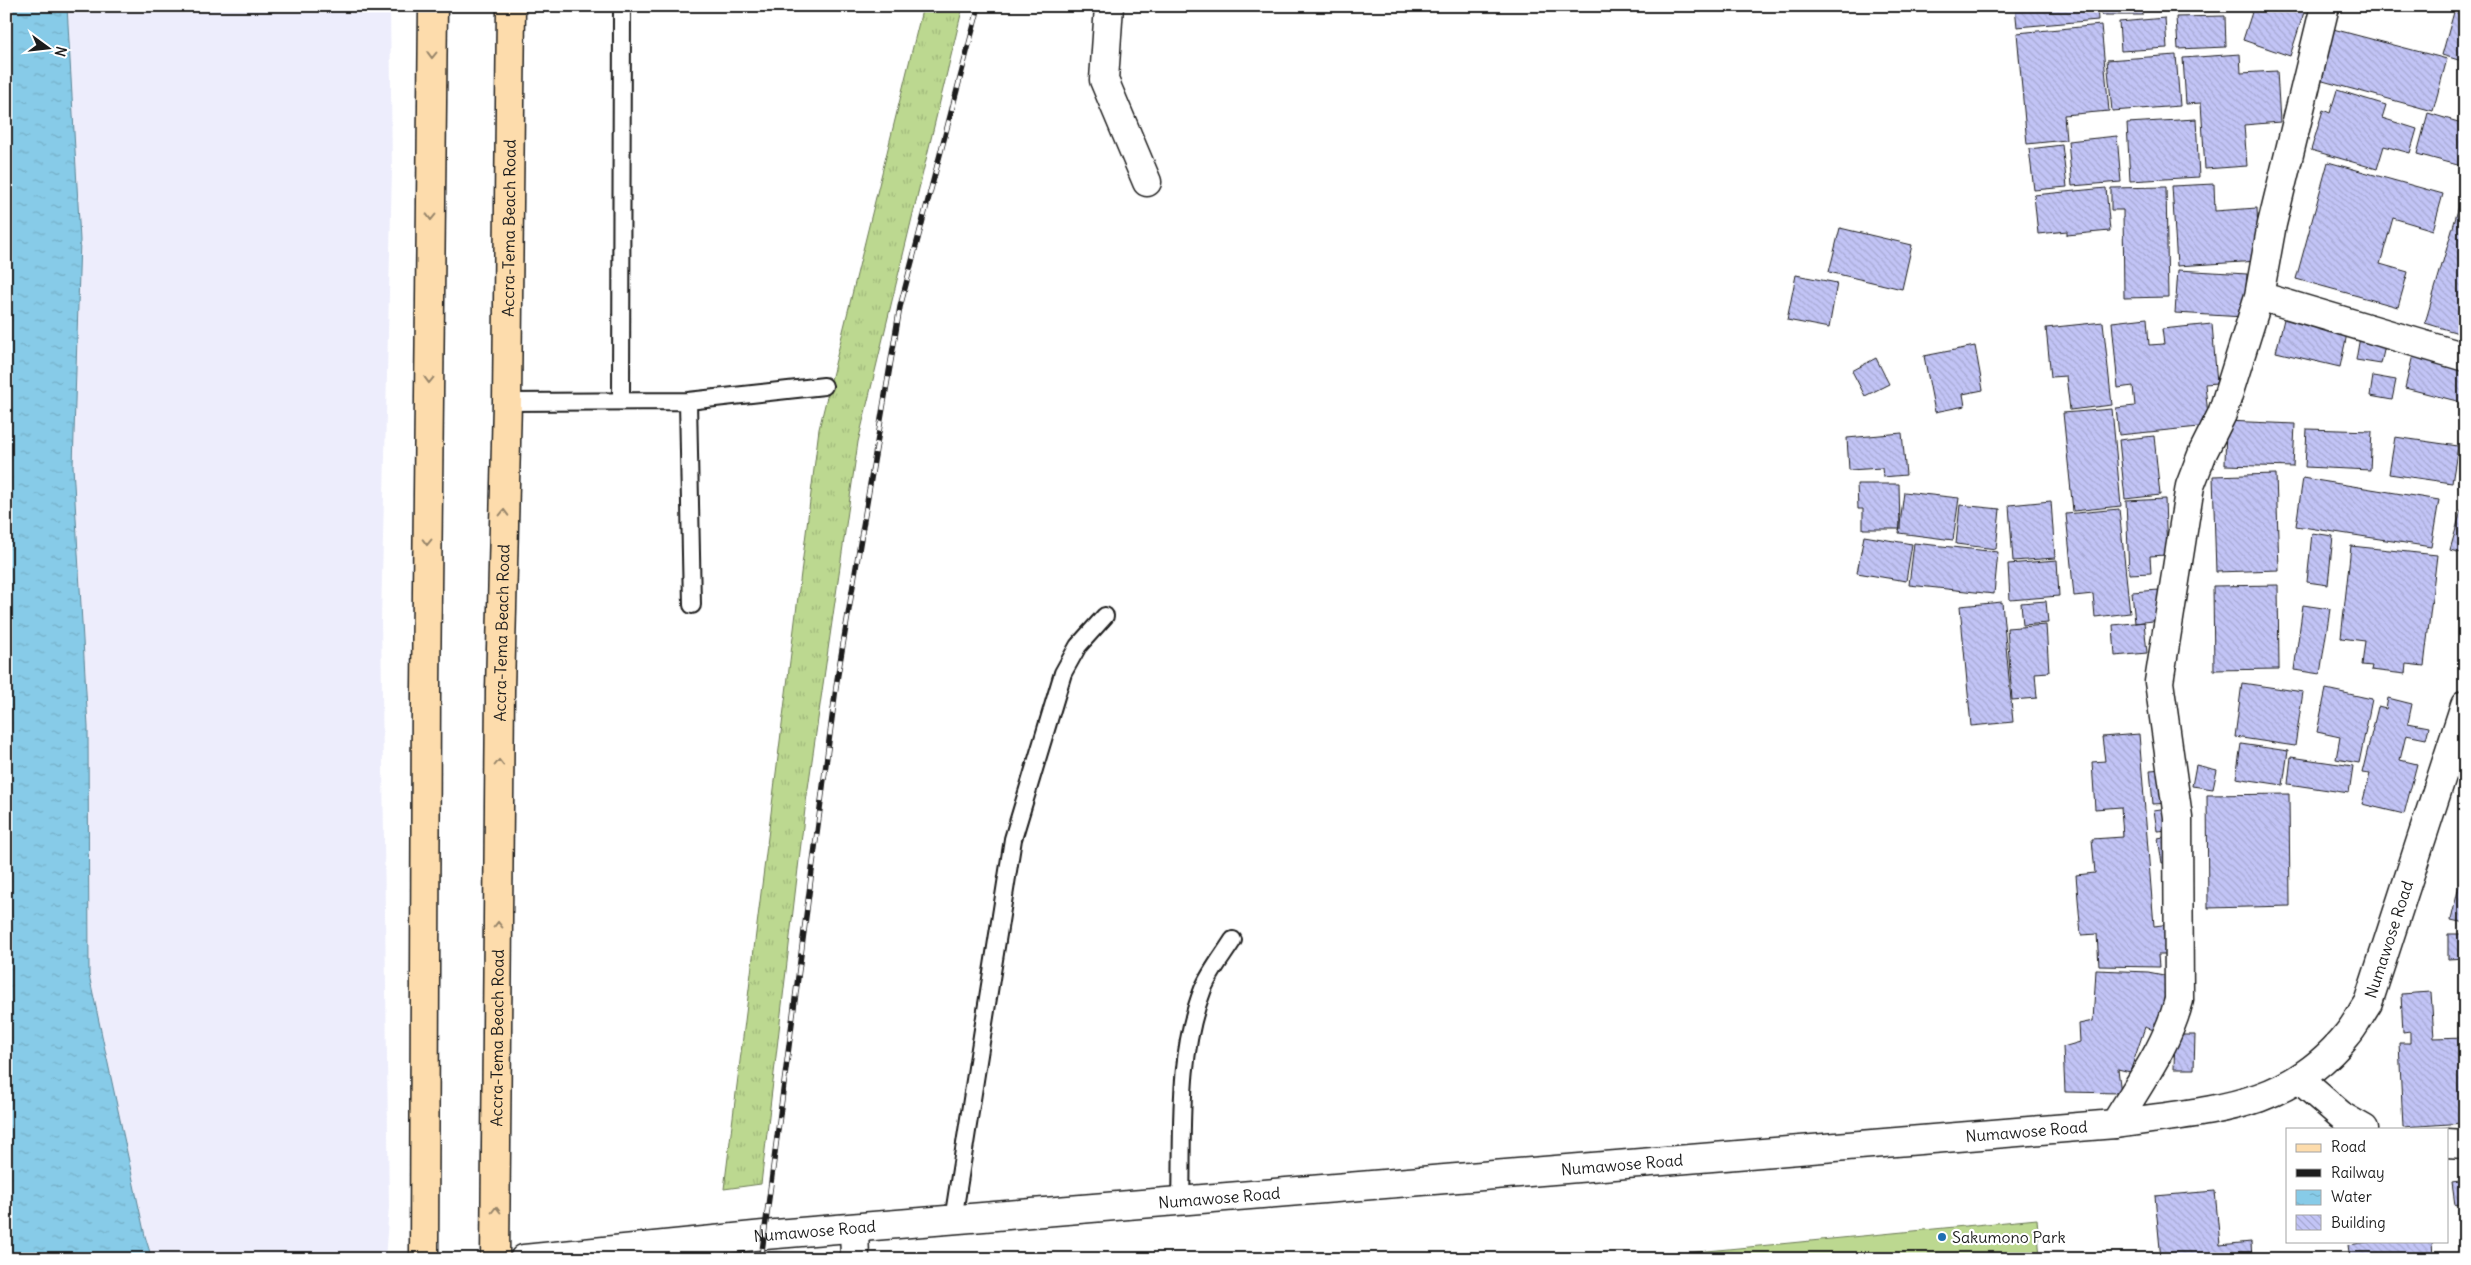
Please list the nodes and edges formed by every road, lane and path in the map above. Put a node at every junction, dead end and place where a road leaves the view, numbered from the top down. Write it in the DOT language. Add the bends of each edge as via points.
graph roads {
  1 [pos="433,6"];
  2 [pos="511,6"];
  3 [pos="622,6"];
  4 [pos="1110,6"];
  5 [pos="2325,6"];
  6 [pos="1147,182"];
  7 [pos="2259,296"];
  8 [pos="2465,357"];
  9 [pos="824,386"];
  10 [pos="621,401"];
  11 [pos="688,401"];
  12 [pos="507,402"];
  13 [pos="692,606"];
  14 [pos="1105,616"];
  15 [pos="2465,704"];
  16 [pos="1233,940"];
  17 [pos="2299,1079"];
  18 [pos="2115,1124"];
  19 [pos="2362,1128"];
  20 [pos="2448,1143"];
  21 [pos="2465,1144"];
  22 [pos="1181,1202"];
  23 [pos="953,1220"];
  24 [pos="854,1228"];
  25 [pos="424,1259"];
  26 [pos="495,1259"];
  27 [pos="524,1259"];
  28 [pos="855,1259"];
  1 -- 25 [label="main road, one-way"];
  2 -- 12 [label="main road, Accra-Tema Beach Road"];
  3 -- 10 [label="lane"];
  4 -- 6 [label="street" via="1104,80"];
  5 -- 7 [label="street" via="2272,224"];
  7 -- 8 [label="street"];
  7 -- 18 [label="street" via="2222,414 2190,486 2159,682 2178,817 2179,1000 2174,1022"];
  9 -- 11 [label="lane"];
  10 -- 11 [label="lane"];
  10 -- 12 [label="lane"];
  11 -- 13 [label="lane"];
  26 -- 12 [label="main road, Accra-Tema Beach Road, one-way" via="500,680"];
  14 -- 23 [label="lane" via="1078,646 1063,673 1013,839"];
  15 -- 17 [label="street, Numawose Road" via="2368,1003 2348,1034 2322,1062"];
  16 -- 22 [label="lane" via="1204,988 1191,1026 1186,1057"];
  17 -- 18 [label="street, Numawose Road" via="2258,1100 2205,1112"];
  17 -- 19 [label="street" via="2343,1117"];
  18 -- 22 [label="street, Numawose Road"];
  20 -- 21 [label="street"];
  22 -- 23 [label="street, Numawose Road"];
  23 -- 24 [label="street, Numawose Road"];
  24 -- 27 [label="street, Numawose Road"];
  24 -- 28 [label="street"];
}
